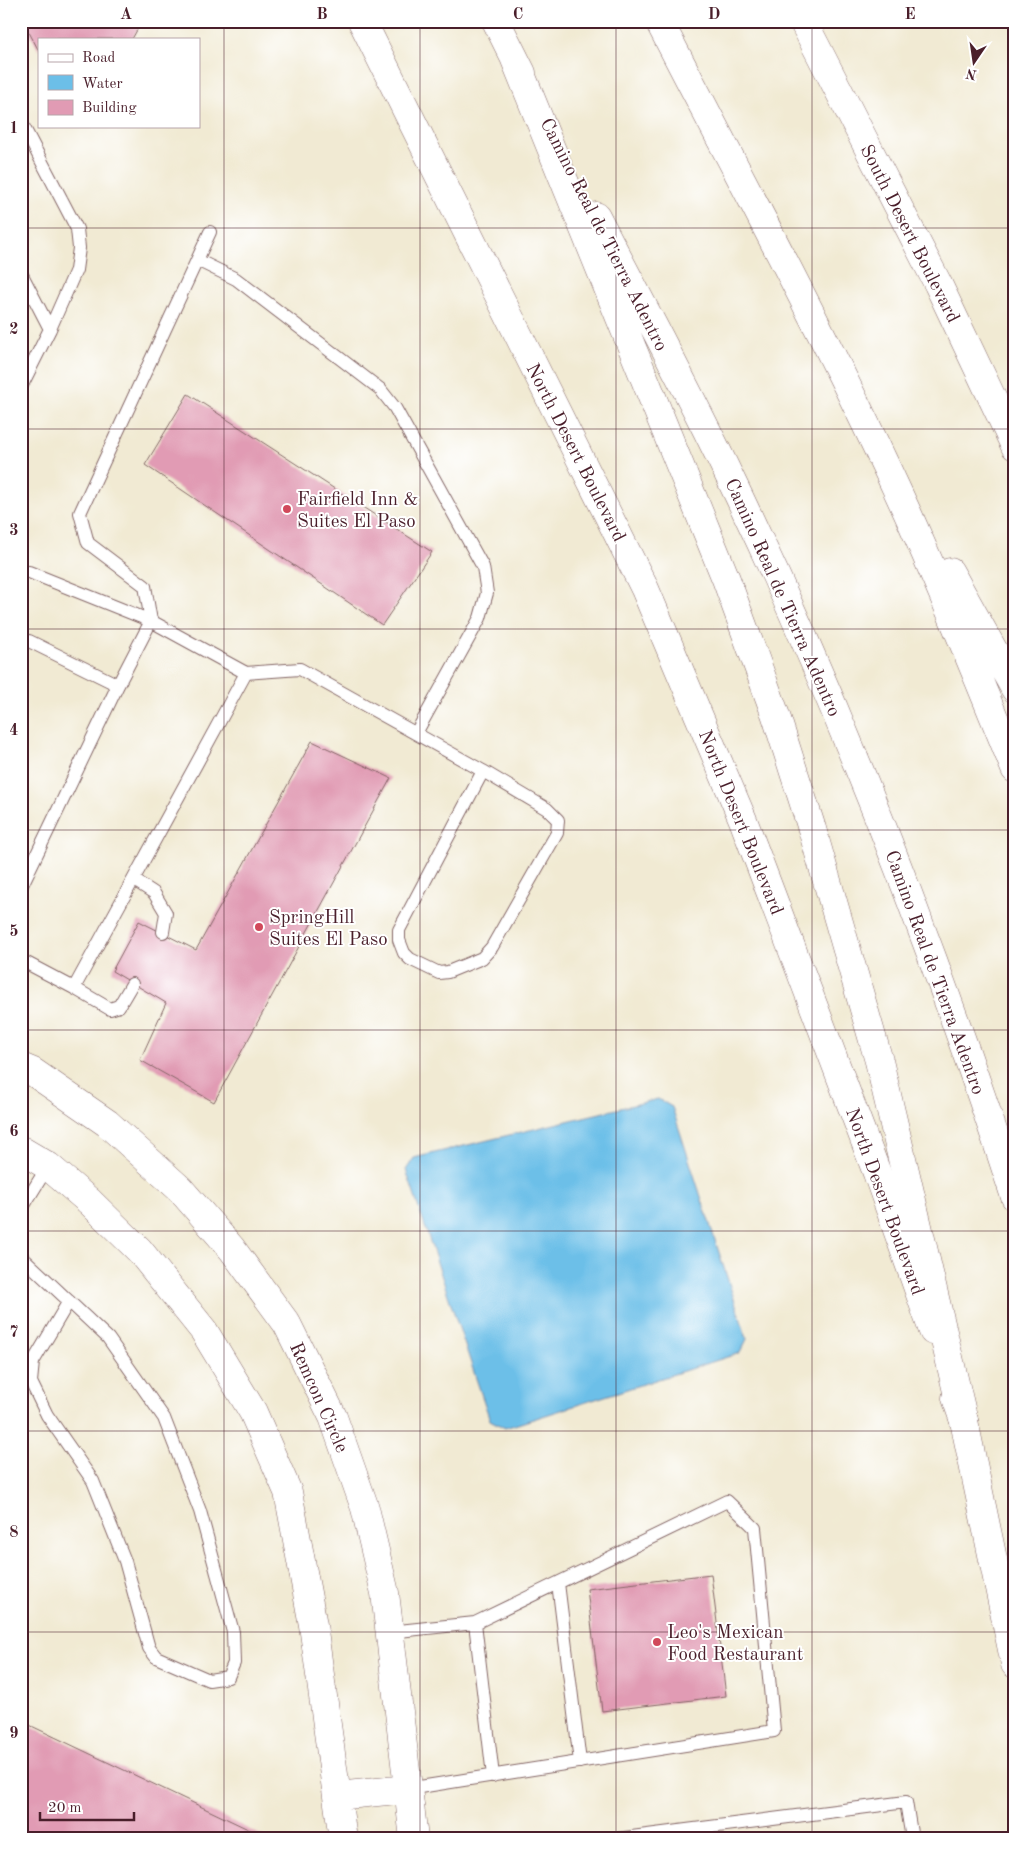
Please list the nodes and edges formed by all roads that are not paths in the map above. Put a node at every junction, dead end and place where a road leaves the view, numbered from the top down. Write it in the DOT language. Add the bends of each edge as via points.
graph roads {
  1 [pos="362,21"];
  2 [pos="496,21"];
  3 [pos="659,21"];
  4 [pos="803,21"];
  5 [pos="514,56"];
  6 [pos="21,122"];
  7 [pos="210,232"];
  8 [pos="197,260"];
  9 [pos="21,273"];
  10 [pos="50,329"];
  11 [pos="845,385"];
  12 [pos="21,387"];
  13 [pos="1015,446"];
  14 [pos="21,572"];
  15 [pos="151,621"];
  16 [pos="29,641"];
  17 [pos="246,673"];
  18 [pos="118,684"];
  19 [pos="1015,689"];
  20 [pos="416,733"];
  21 [pos="1015,769"];
  22 [pos="483,771"];
  23 [pos="23,879"];
  24 [pos="134,880"];
  25 [pos="163,932"];
  26 [pos="21,960"];
  27 [pos="132,984"];
  28 [pos="74,988"];
  29 [pos="21,1066"];
  30 [pos="21,1150"];
  31 [pos="48,1166"];
  32 [pos="1015,1197"];
  33 [pos="21,1210"];
  34 [pos="21,1256"];
  35 [pos="69,1301"];
  36 [pos="964,1421"];
  37 [pos="558,1583"];
  38 [pos="475,1623"];
  39 [pos="389,1632"];
  40 [pos="1015,1664"];
  41 [pos="580,1762"];
  42 [pos="493,1776"];
  43 [pos="407,1790"];
  44 [pos="337,1796"];
  45 [pos="712,1833"];
  46 [pos="343,1839"];
  47 [pos="414,1839"];
  48 [pos="616,1839"];
  49 [pos="912,1839"];
  1 -- 36 [label="main road, North Desert Boulevard" via="645,589 747,830 877,1173"];
  2 -- 5 [label="main road, Camino Real de Tierra Adentro"];
  3 -- 11 [label="main road"];
  4 -- 13 [label="main road, South Desert Boulevard" via="938,284"];
  5 -- 32 [label="main road, Camino Real de Tierra Adentro" via="733,483 832,702 900,871"];
  5 -- 36 [label="main road" via="726,579 776,716 879,1061"];
  6 -- 10 [label="lane" via="78,229 80,248 76,270"];
  7 -- 8 [label="lane"];
  8 -- 15 [label="lane" via="80,513 88,543 145,586"];
  8 -- 20 [label="lane" via="236,279 380,389 395,408 483,567 487,593 480,618"];
  9 -- 10 [label="lane"];
  10 -- 12 [label="lane"];
  11 -- 19 [label="main road"];
  11 -- 21 [label="main road" via="907,511"];
  14 -- 15 [label="lane" via="29,572"];
  15 -- 17 [label="lane"];
  15 -- 18 [label="lane"];
  16 -- 18 [label="lane"];
  17 -- 20 [label="lane" via="300,670"];
  17 -- 24 [label="lane"];
  18 -- 23 [label="lane"];
  20 -- 22 [label="lane"];
  22 -- 22 [label="lane" via="399,930 404,953 439,973 482,958 492,947 557,833 558,820 547,809"];
  24 -- 25 [label="lane" via="154,893 166,913"];
  24 -- 28 [label="lane"];
  26 -- 28 [label="lane"];
  27 -- 28 [label="lane" via="119,1006 110,1009"];
  29 -- 39 [label="main road, Remcon Circle" via="107,1124 180,1189 232,1249 287,1324 334,1417 365,1508 385,1593"];
  30 -- 31 [label="main road"];
  31 -- 33 [label="lane"];
  31 -- 44 [label="main road" via="138,1250 204,1332 253,1412 288,1492 313,1625"];
  34 -- 35 [label="lane"];
  35 -- 35 [label="lane" via="108,1338 164,1418 200,1511 233,1632 234,1662 228,1677 210,1680 156,1657 149,1648 125,1561 93,1481 47,1415 31,1382 33,1362"];
  36 -- 40 [label="main road, North Desert Boulevard"];
  37 -- 38 [label="lane"];
  37 -- 41 [label="lane"];
  37 -- 41 [label="lane" via="727,1501 755,1528 774,1731"];
  38 -- 39 [label="lane"];
  38 -- 42 [label="lane"];
  39 -- 43 [label="main road, Remcon Circle"];
  41 -- 42 [label="lane"];
  42 -- 43 [label="lane"];
  43 -- 44 [label="main road"];
  43 -- 47 [label="main road, Remcon Circle"];
  44 -- 46 [label="main road"];
  45 -- 48 [label="lane"];
  45 -- 49 [label="lane" via="906,1802"];
}
